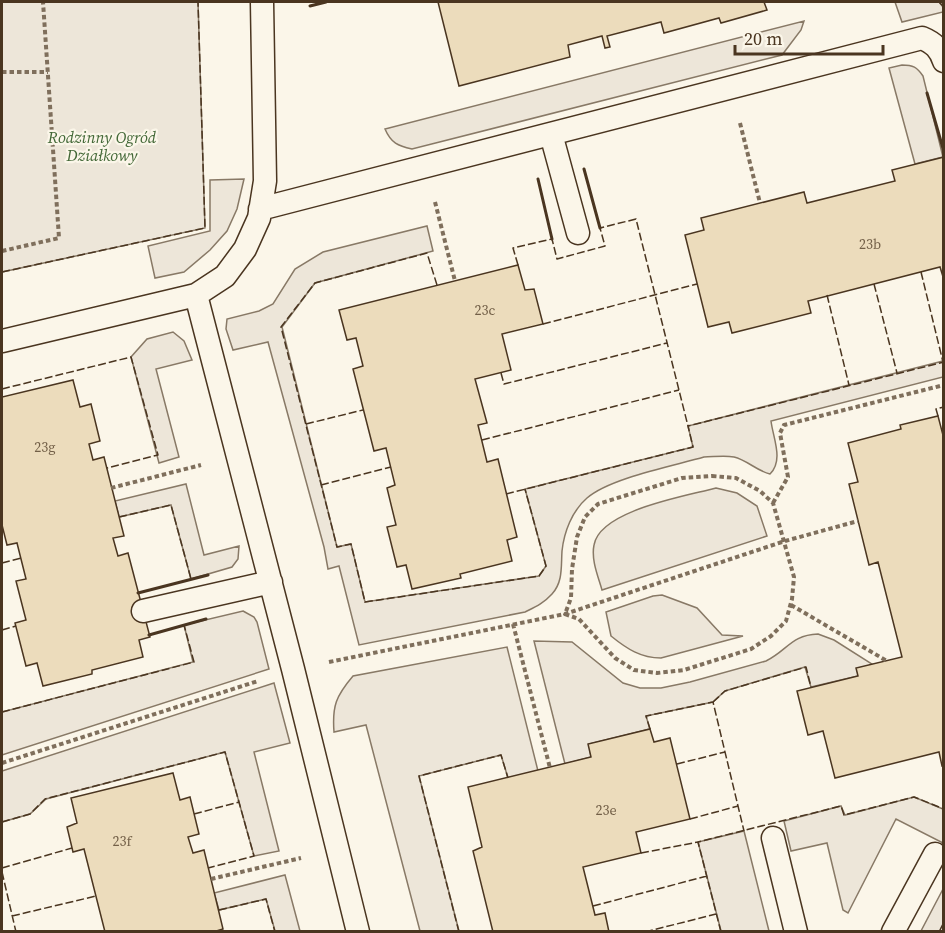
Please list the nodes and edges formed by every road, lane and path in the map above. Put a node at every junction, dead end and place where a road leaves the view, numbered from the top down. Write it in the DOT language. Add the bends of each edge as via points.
graph roads {
  1 [pos="44,2"];
  2 [pos="262,2"];
  3 [pos="944,61"];
  4 [pos="2,72"];
  5 [pos="48,72"];
  6 [pos="731,87"];
  7 [pos="551,134"];
  8 [pos="426,166"];
  9 [pos="760,203"];
  10 [pos="260,209"];
  11 [pos="578,233"];
  12 [pos="2,251"];
  13 [pos="455,281"];
  14 [pos="196,295"];
  15 [pos="2,341"];
  16 [pos="944,385"];
  17 [pos="238,456"];
  18 [pos="111,488"];
  19 [pos="773,503"];
  20 [pos="858,521"];
  21 [pos="785,541"];
  22 [pos="271,582"];
  23 [pos="791,604"];
  24 [pos="143,611"];
  25 [pos="565,614"];
  26 [pos="513,624"];
  27 [pos="887,661"];
  28 [pos="549,768"];
  29 [pos="773,838"];
  30 [pos="338,850"];
  31 [pos="935,854"];
  32 [pos="211,879"];
  33 [pos="358,932"];
  34 [pos="796,932"];
  35 [pos="893,932"];
  1 -- 5 [label="path"];
  2 -- 10 [label="lane" via="265,181"];
  3 -- 6 [label="lane" via="933,42 922,38"];
  4 -- 5 [label="path"];
  5 -- 12 [label="path" via="59,238"];
  6 -- 7 [label="lane"];
  6 -- 9 [label="path"];
  7 -- 8 [label="lane"];
  7 -- 11 [label="lane"];
  8 -- 10 [label="lane"];
  8 -- 13 [label="path"];
  10 -- 14 [label="lane" via="245,249 225,276"];
  14 -- 15 [label="lane"];
  14 -- 17 [label="lane"];
  16 -- 19 [label="path" via="784,425 780,433 788,477"];
  17 -- 18 [label="path"];
  17 -- 22 [label="lane"];
  19 -- 21 [label="path"];
  19 -- 25 [label="path" via="736,478 712,476 682,478 598,504 585,517 577,537 571,598"];
  20 -- 21 [label="path"];
  21 -- 23 [label="path" via="794,576"];
  21 -- 25 [label="path"];
  22 -- 24 [label="lane"];
  22 -- 30 [label="lane"];
  23 -- 25 [label="path" via="786,621 751,649 684,670 657,672 634,670 615,658 579,619"];
  23 -- 27 [label="path"];
  26 -- 28 [label="path"];
  29 -- 34 [label="lane"];
  30 -- 32 [label="path"];
  30 -- 33 [label="lane"];
  31 -- 35 [label="lane"];
}
